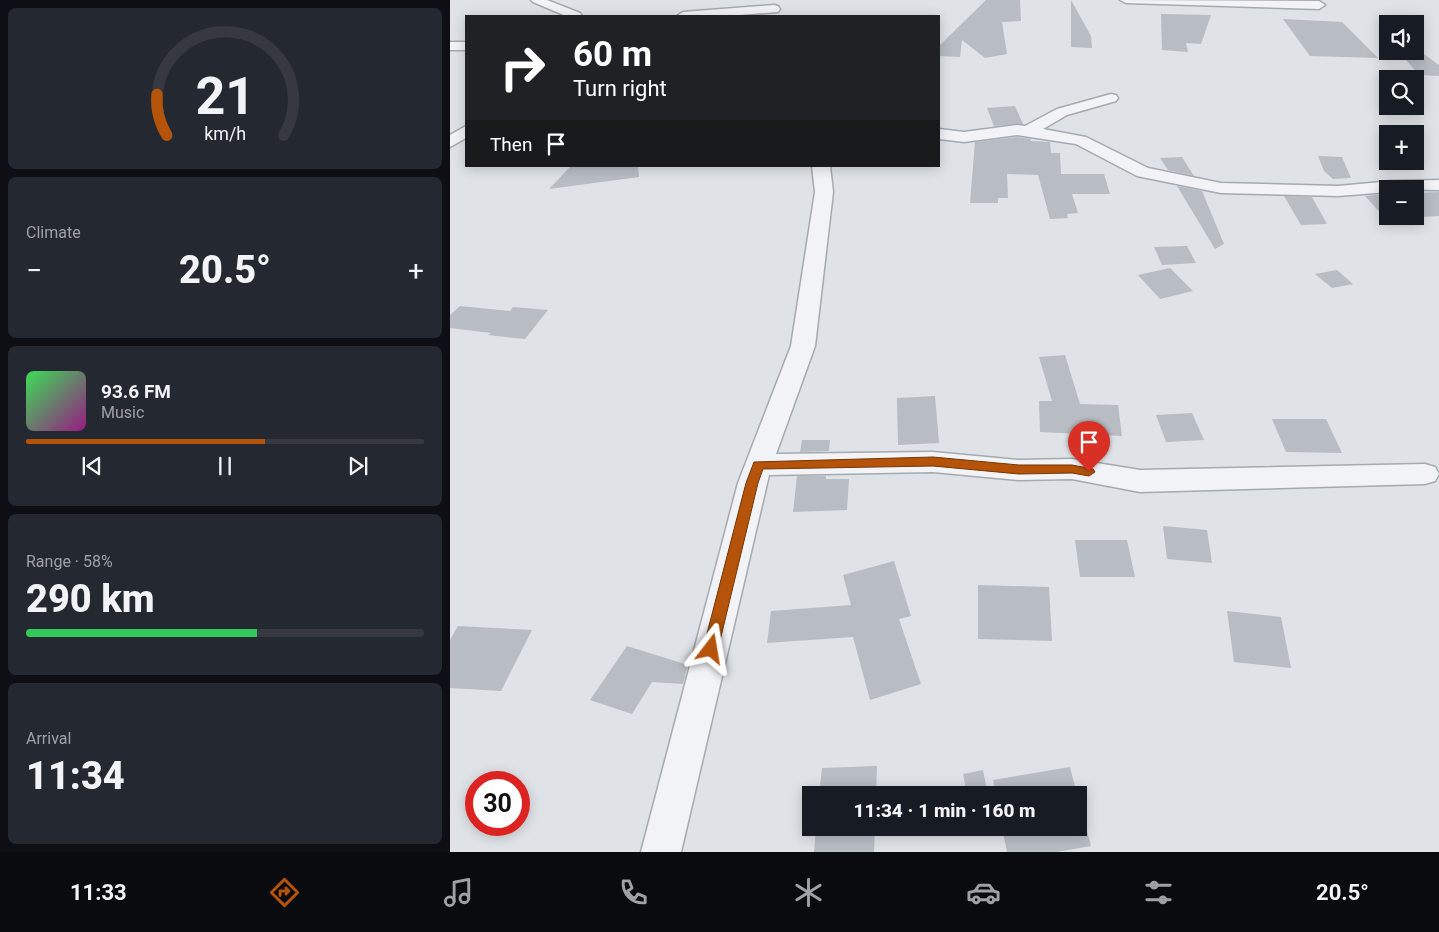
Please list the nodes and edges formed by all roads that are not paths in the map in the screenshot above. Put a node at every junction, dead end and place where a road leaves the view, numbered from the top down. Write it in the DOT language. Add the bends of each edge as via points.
graph roads {
  1 [pos="537,0"];
  2 [pos="1126,0"];
  3 [pos="1320,5"];
  4 [pos="774,9"];
  5 [pos="574,15"];
  6 [pos="696,15"];
  7 [pos="450,46"];
  8 [pos="465,46"];
  9 [pos="1111,98"];
  10 [pos="1028,131"];
  11 [pos="465,132"];
  12 [pos="940,134"];
  13 [pos="450,142"];
  14 [pos="821,167"];
  15 [pos="1439,185"];
  16 [pos="758,465"];
  17 [pos="1425,474"];
  18 [pos="661,852"];
  1 -- 5 [label="street"];
  2 -- 3 [label="street"];
  4 -- 6 [label="street"];
  7 -- 8 [label="street"];
  9 -- 10 [label="street" via="1062,112"];
  10 -- 12 [label="street" via="964,137"];
  10 -- 15 [label="street" via="1080,140 1143,172 1221,188 1338,191"];
  11 -- 13 [label="street"];
  14 -- 16 [label="street" via="824,192 802,346"];
  16 -- 17 [label="street" via="933,462 1019,470 1072,469 1140,480"];
  16 -- 18 [label="street"];
}
